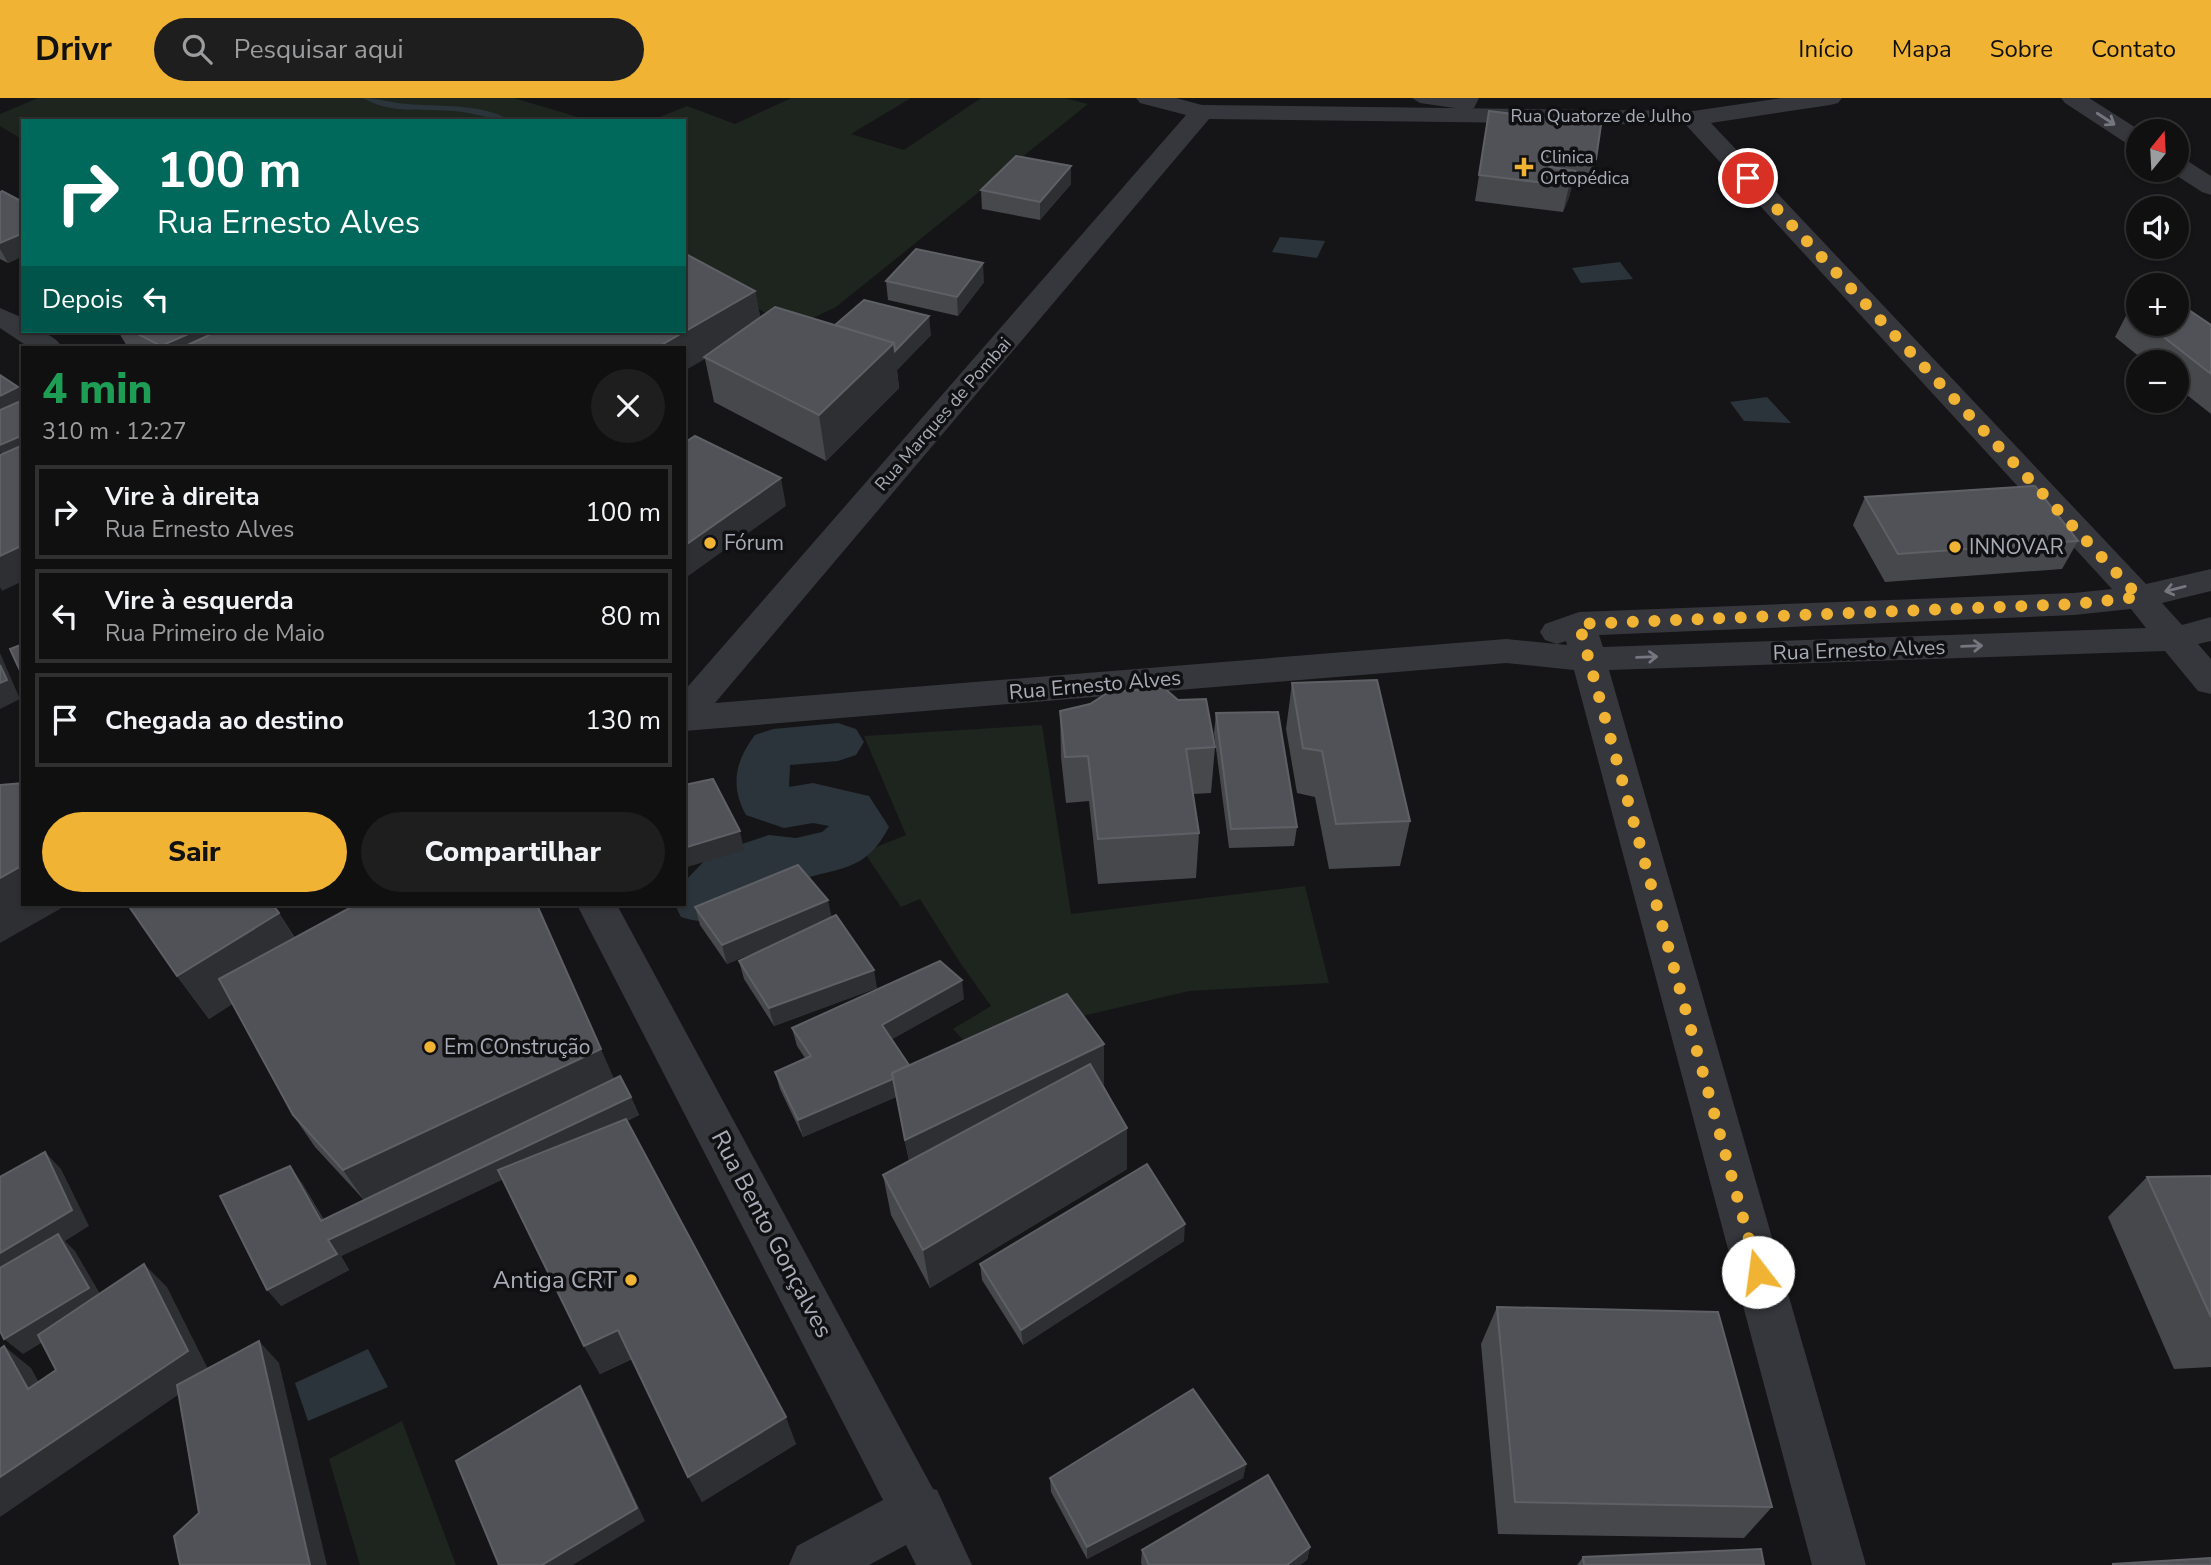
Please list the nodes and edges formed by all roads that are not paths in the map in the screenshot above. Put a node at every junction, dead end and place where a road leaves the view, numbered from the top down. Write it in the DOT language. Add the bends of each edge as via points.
graph roads {
  1 [pos="1148,98"];
  2 [pos="1420,98"];
  3 [pos="1830,98"];
  4 [pos="2073,98"];
  5 [pos="1471,106"];
  6 [pos="1202,112"];
  7 [pos="1693,118"];
  8 [pos="2126,132"];
  9 [pos="2189,173"];
  10 [pos="2211,187"];
  11 [pos="0,316"];
  12 [pos="21,330"];
  13 [pos="26,333"];
  14 [pos="46,346"];
  15 [pos="2211,580"];
  16 [pos="2139,597"];
  17 [pos="1749,618"];
  18 [pos="2211,629"];
  19 [pos="2174,639"];
  20 [pos="1584,642"];
  21 [pos="1766,653"];
  22 [pos="2211,682"];
  23 [pos="686,715"];
  24 [pos="686,717"];
  25 [pos="598,906"];
  26 [pos="918,1510"];
  27 [pos="817,1565"];
  28 [pos="945,1565"];
  29 [pos="1839,1565"];
  1 -- 6 [label="street, Rua Quatorze de Julho"];
  2 -- 5 [label="lane"];
  3 -- 7 [label="street, Rua Quatorze de Julho"];
  4 -- 8 [label="street, one-way"];
  5 -- 6 [label="street, Rua Quatorze de Julho"];
  5 -- 7 [label="street, Rua Quatorze de Julho"];
  6 -- 23 [label="street, Rua Marques de Pombai"];
  7 -- 16 [label="street"];
  9 -- 10 [label="street"];
  11 -- 12 [label="street"];
  13 -- 14 [label="street"];
  15 -- 16 [label="street, Rua Ernesto Alves, one-way"];
  16 -- 17 [label="street, Rua Ernesto Alves"];
  16 -- 19 [label="street"];
  17 -- 20 [label="street, Rua Ernesto Alves"];
  17 -- 21 [label="street"];
  18 -- 19 [label="street, Rua Ernesto Alves"];
  21 -- 19 [label="street, Rua Ernesto Alves, one-way"];
  19 -- 22 [label="street"];
  20 -- 21 [label="street, Rua Ernesto Alves, one-way"];
  20 -- 24 [label="street, Rua Ernesto Alves"];
  20 -- 29 [label="street"];
  25 -- 26 [label="street, Rua Bento Gonçalves"];
  26 -- 27 [label="street"];
  26 -- 28 [label="street, Rua Bento Gonçalves"];
}
